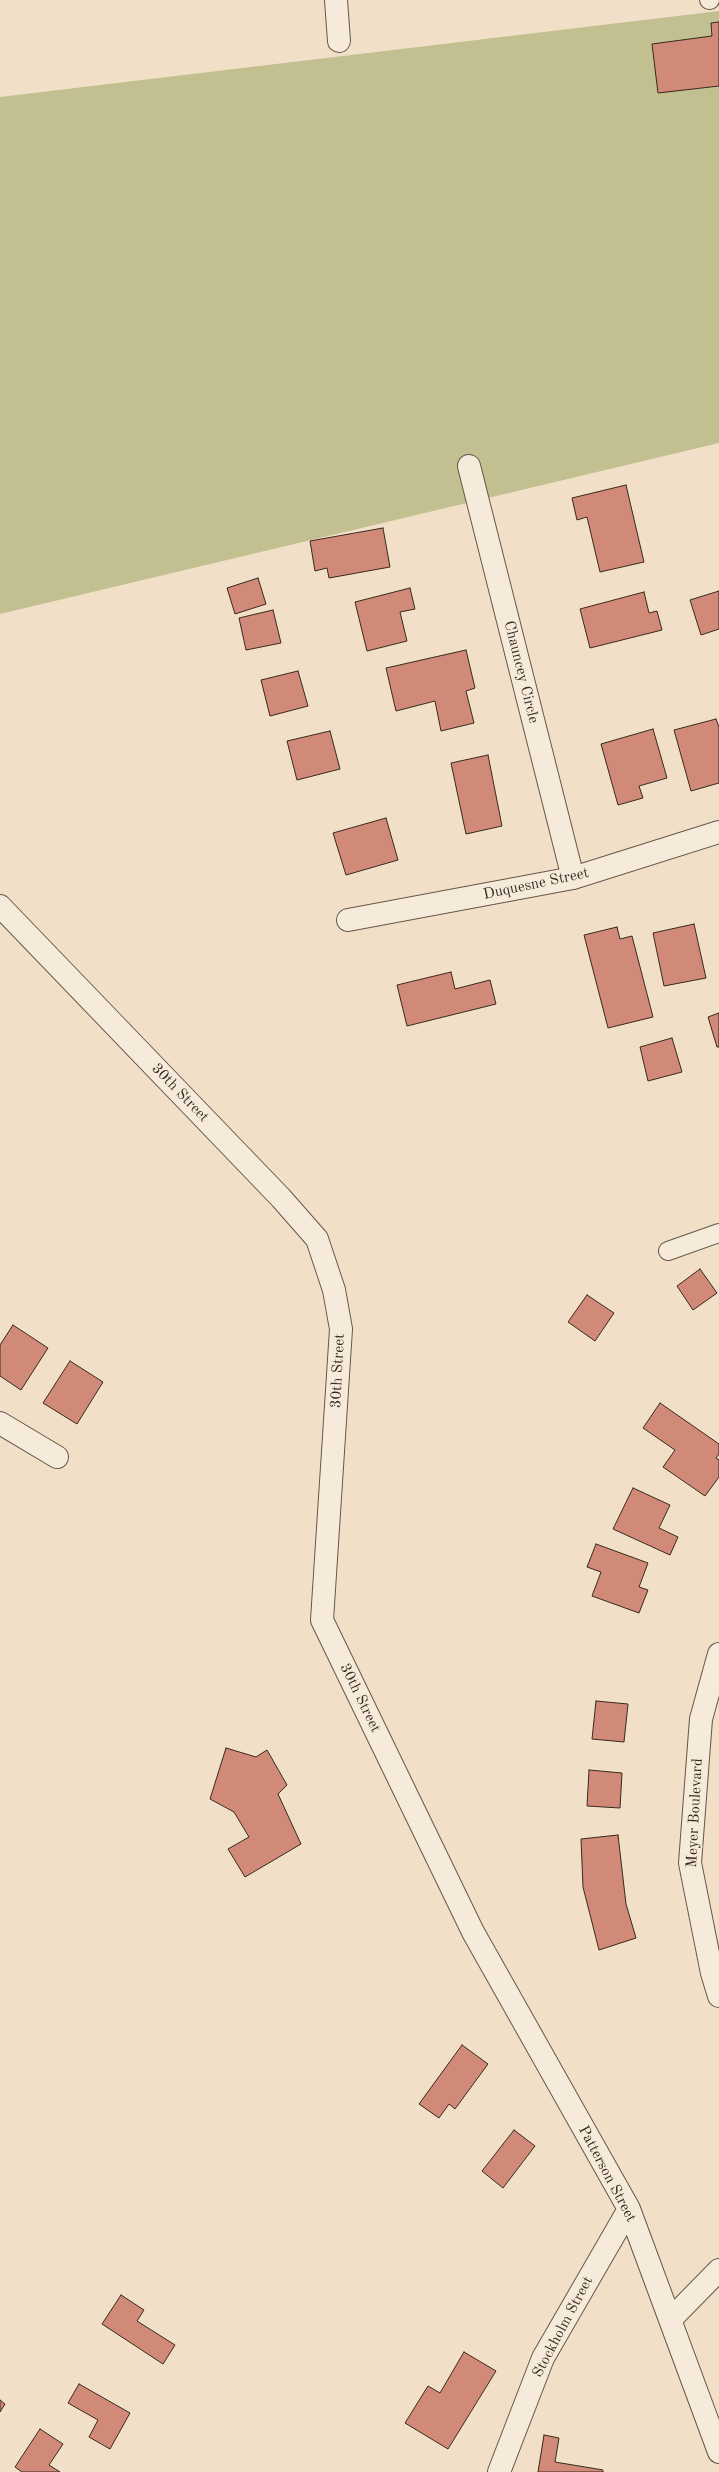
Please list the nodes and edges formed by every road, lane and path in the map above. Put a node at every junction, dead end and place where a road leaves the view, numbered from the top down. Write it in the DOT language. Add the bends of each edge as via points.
graph roads {
  1 [pos="336,0"];
  2 [pos="339,41"];
  3 [pos="469,466"];
  4 [pos="719,832"];
  5 [pos="573,878"];
  6 [pos="0,906"];
  7 [pos="348,920"];
  8 [pos="719,1233"];
  9 [pos="668,1251"];
  10 [pos="0,1423"];
  11 [pos="56,1457"];
  12 [pos="719,1654"];
  13 [pos="473,1932"];
  14 [pos="719,1996"];
  15 [pos="628,2209"];
  16 [pos="719,2270"];
  17 [pos="670,2320"];
  18 [pos="719,2452"];
  19 [pos="498,2472"];
  1 -- 2 [label="street"];
  3 -- 5 [label="street, Chauncey Circle"];
  4 -- 5 [label="street, Duquesne Street"];
  5 -- 7 [label="street, Duquesne Street"];
  6 -- 13 [label="street, 30th Street" via="281,1198 317,1239 334,1290 341,1330 322,1620"];
  8 -- 9 [label="lane"];
  10 -- 11 [label="street"];
  12 -- 14 [label="street, Meyer Boulevard" via="700,1719 690,1863"];
  13 -- 15 [label="street, Patterson Street"];
  15 -- 17 [label="street, Patterson Street"];
  15 -- 19 [label="street, Stockholm Street" via="543,2358"];
  16 -- 17 [label="street"];
  17 -- 18 [label="street, Patterson Street"];
}
